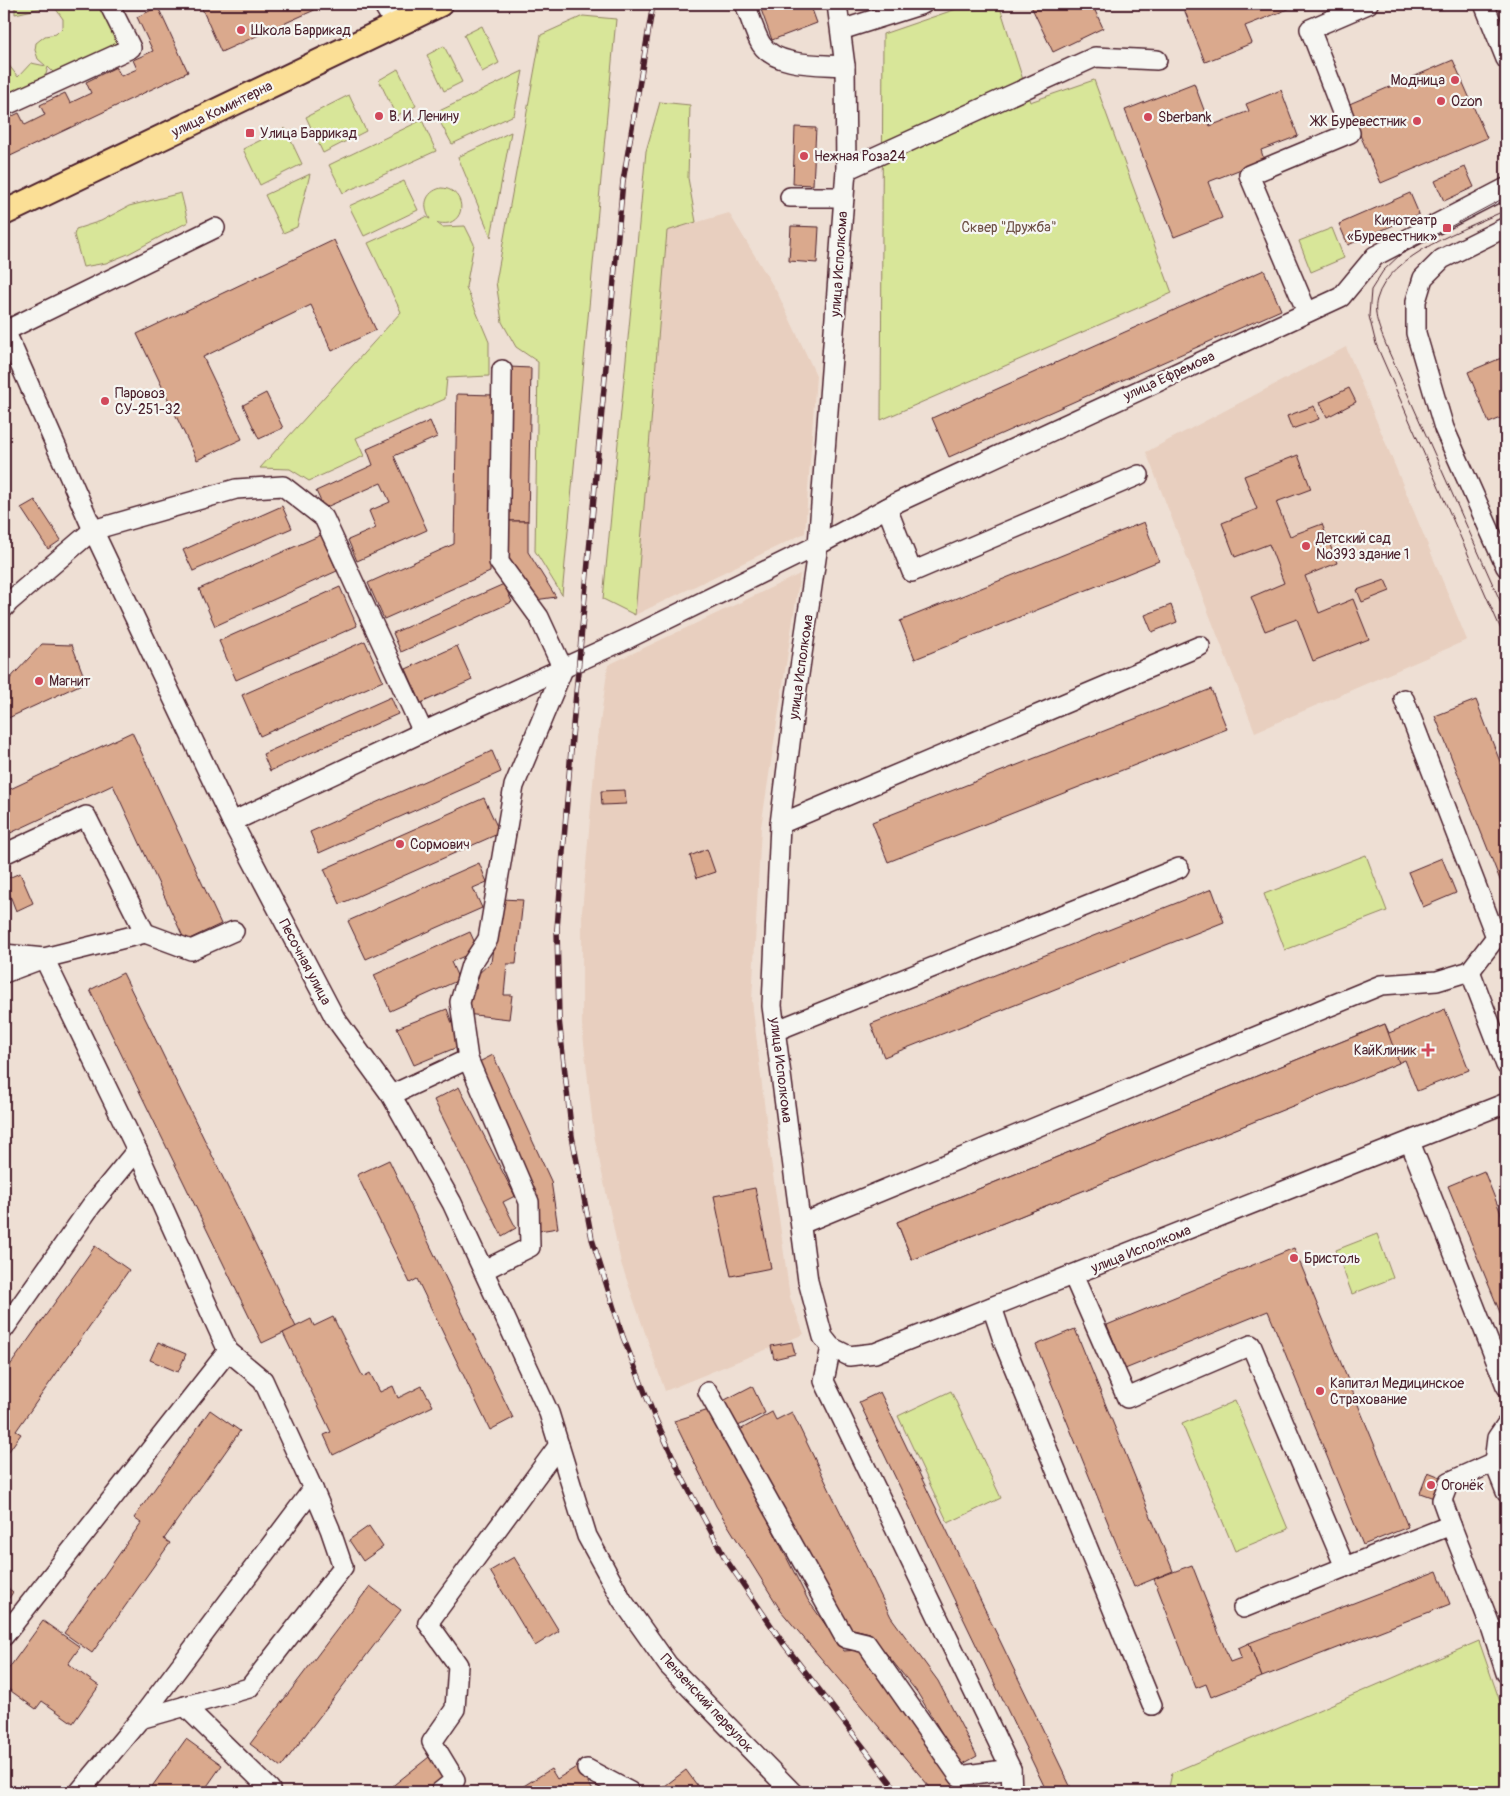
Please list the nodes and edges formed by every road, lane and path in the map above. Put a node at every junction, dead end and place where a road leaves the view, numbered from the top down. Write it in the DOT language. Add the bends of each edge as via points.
graph roads {
  1 [pos="109,4"];
  2 [pos="383,4"];
  3 [pos="440,4"];
  4 [pos="745,4"];
  5 [pos="838,4"];
  6 [pos="923,4"];
  7 [pos="1366,4"];
  8 [pos="1484,4"];
  9 [pos="395,24"];
  10 [pos="841,30"];
  11 [pos="1505,52"];
  12 [pos="1157,60"];
  13 [pos="845,66"];
  14 [pos="4,106"];
  15 [pos="846,170"];
  16 [pos="1506,188"];
  17 [pos="790,197"];
  18 [pos="844,197"];
  19 [pos="4,213"];
  20 [pos="1506,227"];
  21 [pos="214,228"];
  22 [pos="1307,312"];
  23 [pos="4,330"];
  24 [pos="502,370"];
  25 [pos="1139,476"];
  26 [pos="888,508"];
  27 [pos="93,530"];
  28 [pos="818,545"];
  29 [pos="1506,567"];
  30 [pos="5,602"];
  31 [pos="1200,646"];
  32 [pos="563,669"];
  33 [pos="1404,698"];
  34 [pos="423,732"];
  35 [pos="232,822"];
  36 [pos="780,824"];
  37 [pos="4,854"];
  38 [pos="1179,868"];
  39 [pos="234,931"];
  40 [pos="145,933"];
  41 [pos="4,954"];
  42 [pos="44,958"];
  43 [pos="1470,971"];
  44 [pos="4,973"];
  45 [pos="775,1031"];
  46 [pos="468,1059"];
  47 [pos="1506,1065"];
  48 [pos="391,1095"];
  49 [pos="1506,1103"];
  50 [pos="1410,1142"];
  51 [pos="137,1150"];
  52 [pos="801,1224"];
  53 [pos="484,1270"];
  54 [pos="1073,1275"];
  55 [pos="992,1307"];
  56 [pos="4,1329"];
  57 [pos="831,1347"];
  58 [pos="228,1350"];
  59 [pos="1506,1386"];
  60 [pos="708,1392"];
  61 [pos="1506,1425"];
  62 [pos="559,1445"];
  63 [pos="1494,1462"];
  64 [pos="313,1489"];
  65 [pos="1506,1492"];
  66 [pos="1451,1525"];
  67 [pos="1344,1567"];
  68 [pos="1243,1608"];
  69 [pos="1499,1627"];
  70 [pos="4,1636"];
  71 [pos="1506,1673"];
  72 [pos="1152,1705"];
  73 [pos="185,1706"];
  74 [pos="140,1719"];
  75 [pos="587,1769"];
  76 [pos="1011,1769"];
  77 [pos="79,1792"];
  78 [pos="270,1792"];
  79 [pos="440,1792"];
  80 [pos="630,1792"];
  81 [pos="792,1792"];
  82 [pos="1012,1792"];
  1 -- 14 [label="street" via="131,48"];
  2 -- 9 [label="street"];
  3 -- 9 [label="main road, улица Коминтерна"];
  4 -- 13 [label="street" via="762,44 773,55 789,61"];
  5 -- 10 [label="street, улица Исполкома"];
  6 -- 10 [label="street"];
  7 -- 22 [label="street" via="1310,29 1350,134 1249,175"];
  8 -- 11 [label="street"];
  9 -- 19 [label="main road, улица Коминтерна"];
  10 -- 13 [label="street, улица Исполкома"];
  12 -- 15 [label="street" via="1095,58"];
  13 -- 15 [label="street, улица Исполкома"];
  15 -- 18 [label="street, улица Исполкома"];
  16 -- 22 [label="street, улица Ефремова" via="1375,256 1341,297"];
  17 -- 18 [label="street"];
  18 -- 28 [label="street, улица Исполкома"];
  20 -- 29 [label="street" via="1442,259 1423,278 1416,301 1416,333 1444,428"];
  21 -- 23 [label="street"];
  22 -- 26 [label="street, улица Ефремова"];
  23 -- 27 [label="street, Песочная улица"];
  24 -- 32 [label="street" via="499,562 538,617"];
  25 -- 26 [label="street" via="912,572"];
  26 -- 28 [label="street, улица Ефремова"];
  27 -- 30 [label="street"];
  27 -- 34 [label="street" via="236,489 283,486 324,518"];
  27 -- 35 [label="street, Песочная улица"];
  28 -- 32 [label="street, улица Ефремова"];
  28 -- 36 [label="street, улица Исполкома"];
  31 -- 36 [label="street"];
  32 -- 34 [label="street, улица Ефремова"];
  32 -- 46 [label="street" via="514,786 488,939 471,964 460,1002"];
  33 -- 43 [label="street" via="1496,937"];
  34 -- 35 [label="street, улица Ефремова"];
  35 -- 48 [label="street, Песочная улица" via="335,1018"];
  36 -- 45 [label="street, улица Исполкома" via="772,1006"];
  37 -- 40 [label="street" via="86,816"];
  38 -- 45 [label="street"];
  39 -- 40 [label="street" via="191,950"];
  40 -- 42 [label="street"];
  41 -- 42 [label="street"];
  42 -- 44 [label="street"];
  42 -- 51 [label="street"];
  43 -- 47 [label="street"];
  43 -- 52 [label="street" via="1437,981 1381,985"];
  45 -- 52 [label="street, улица Исполкома"];
  46 -- 48 [label="street"];
  46 -- 53 [label="street" via="529,1202 530,1247"];
  48 -- 53 [label="street, Песочная улица" via="452,1203"];
  49 -- 50 [label="street, улица Исполкома"];
  50 -- 54 [label="street, улица Исполкома"];
  50 -- 59 [label="street"];
  51 -- 56 [label="street" via="91,1206"];
  51 -- 58 [label="street"];
  52 -- 57 [label="street, улица Исполкома" via="808,1281 823,1337"];
  53 -- 62 [label="street, Пензенский переулок"];
  54 -- 55 [label="street, улица Исполкома"];
  54 -- 67 [label="street" via="1127,1398 1252,1345"];
  55 -- 57 [label="street, улица Исполкома" via="875,1354 849,1356"];
  55 -- 72 [label="street"];
  57 -- 76 [label="street" via="824,1381"];
  58 -- 64 [label="street" via="263,1380"];
  58 -- 70 [label="street"];
  60 -- 76 [label="street" via="845,1638 866,1642 959,1776"];
  61 -- 63 [label="street" via="1496,1438"];
  62 -- 79 [label="street" via="428,1623 458,1665 455,1709 432,1742 455,1780"];
  62 -- 81 [label="street, Пензенский переулок" via="587,1536 622,1600 668,1665"];
  63 -- 65 [label="street"];
  63 -- 66 [label="street" via="1449,1482 1442,1500"];
  64 -- 73 [label="street" via="343,1567 249,1688"];
  64 -- 74 [label="street"];
  66 -- 67 [label="street"];
  66 -- 69 [label="street"];
  67 -- 68 [label="street"];
  69 -- 71 [label="street"];
  73 -- 74 [label="street"];
  73 -- 78 [label="street"];
  74 -- 77 [label="street"];
  75 -- 80 [label="street"];
  76 -- 82 [label="street"];
}
